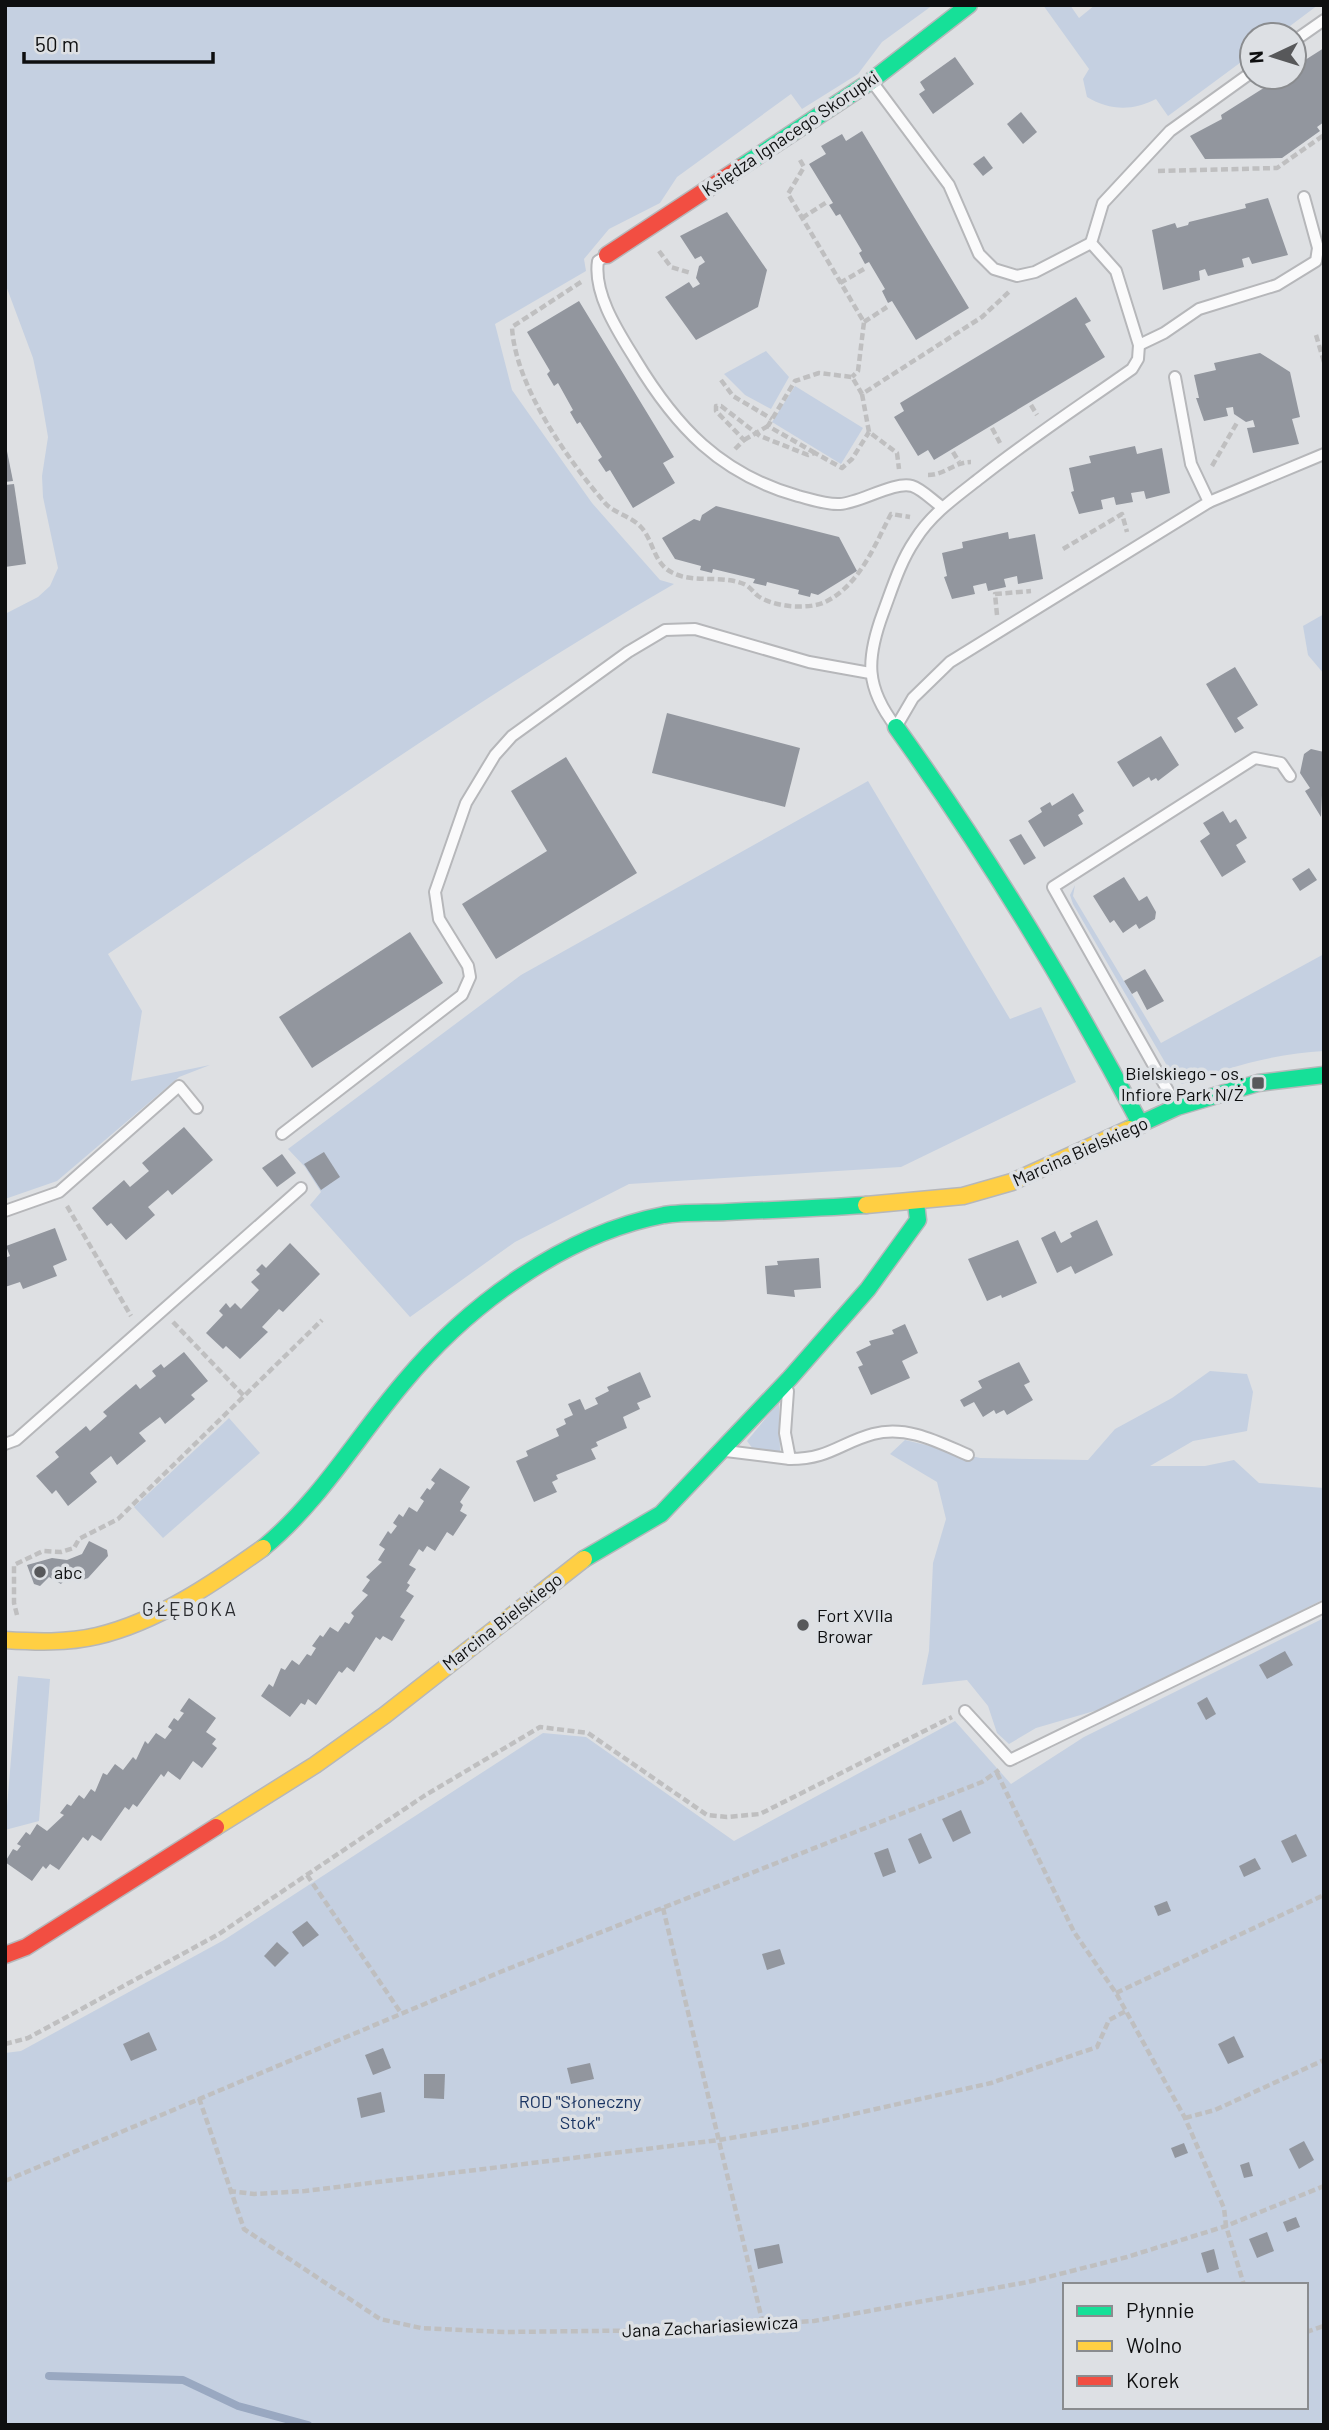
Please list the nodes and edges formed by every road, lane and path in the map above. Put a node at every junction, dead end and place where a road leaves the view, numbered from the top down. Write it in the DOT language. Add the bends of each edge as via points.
graph roads {
  1 [pos="968,5"];
  2 [pos="1324,20"];
  3 [pos="1308,31"];
  4 [pos="871,81"];
  5 [pos="1238,82"];
  6 [pos="787,135"];
  7 [pos="1324,135"];
  8 [pos="1146,172"];
  9 [pos="1304,197"];
  10 [pos="827,202"];
  11 [pos="802,218"];
  12 [pos="646,229"];
  13 [pos="1091,243"];
  14 [pos="607,255"];
  15 [pos="864,269"];
  16 [pos="597,272"];
  17 [pos="691,273"];
  18 [pos="1017,276"];
  19 [pos="840,283"];
  20 [pos="887,307"];
  21 [pos="863,322"];
  22 [pos="1316,335"];
  23 [pos="1139,345"];
  24 [pos="1324,362"];
  25 [pos="852,377"];
  26 [pos="1175,377"];
  27 [pos="721,380"];
  28 [pos="862,394"];
  29 [pos="1031,405"];
  30 [pos="1045,408"];
  31 [pos="1037,415"];
  32 [pos="772,419"];
  33 [pos="1238,421"];
  34 [pos="1027,422"];
  35 [pos="768,426"];
  36 [pos="992,428"];
  37 [pos="869,432"];
  38 [pos="755,433"];
  39 [pos="1009,436"];
  40 [pos="744,439"];
  41 [pos="1000,443"];
  42 [pos="992,449"];
  43 [pos="953,452"];
  44 [pos="815,453"];
  45 [pos="1324,454"];
  46 [pos="723,462"];
  47 [pos="959,462"];
  48 [pos="975,462"];
  49 [pos="899,471"];
  50 [pos="908,472"];
  51 [pos="924,474"];
  52 [pos="887,475"];
  53 [pos="1224,496"];
  54 [pos="1209,502"];
  55 [pos="942,508"];
  56 [pos="926,527"];
  57 [pos="1127,534"];
  58 [pos="1063,549"];
  59 [pos="870,673"];
  60 [pos="896,727"];
  61 [pos="1290,775"];
  62 [pos="1324,1075"];
  63 [pos="1177,1107"];
  64 [pos="197,1108"];
  65 [pos="1141,1125"];
  66 [pos="282,1134"];
  67 [pos="301,1188"];
  68 [pos="59,1192"];
  69 [pos="916,1203"];
  70 [pos="5,1211"];
  71 [pos="163,1312"];
  72 [pos="140,1332"];
  73 [pos="790,1378"];
  74 [pos="245,1397"];
  75 [pos="5,1444"];
  76 [pos="722,1451"];
  77 [pos="968,1455"];
  78 [pos="790,1459"];
  79 [pos="1324,1607"];
  80 [pos="5,1640"];
  81 [pos="965,1711"];
  82 [pos="1010,1760"];
  83 [pos="997,1773"];
  84 [pos="307,1875"];
  85 [pos="1324,1895"];
  86 [pos="663,1908"];
  87 [pos="5,1955"];
  88 [pos="1116,1993"];
  89 [pos="1126,2011"];
  90 [pos="401,2014"];
  91 [pos="5,2044"];
  92 [pos="1324,2060"];
  93 [pos="199,2098"];
  94 [pos="1185,2118"];
  95 [pos="719,2140"];
  96 [pos="5,2181"];
  97 [pos="1324,2186"];
  98 [pos="229,2191"];
  99 [pos="1226,2226"];
  100 [pos="1243,2283"];
  101 [pos="763,2324"];
  1 -- 4 [label="street, Księdza Ignacego Skorupki"];
  2 -- 3 [label="lane"];
  4 -- 6 [label="street, Księdza Ignacego Skorupki"];
  4 -- 18 [label="lane" via="949,185 979,254 993,270"];
  5 -- 13 [label="lane" via="1170,131 1103,203"];
  6 -- 11 [label="path" via="804,167 788,194"];
  6 -- 12 [label="street, Księdza Ignacego Skorupki"];
  7 -- 8 [label="path" via="1277,168"];
  9 -- 23 [label="lane" via="1318,248 1316,261 1278,285 1199,309"];
  10 -- 11 [label="path"];
  11 -- 19 [label="path"];
  12 -- 14 [label="street, Księdza Ignacego Skorupki"];
  12 -- 17 [label="path" via="671,267"];
  13 -- 18 [label="lane" via="1035,272"];
  13 -- 23 [label="lane" via="1116,271"];
  14 -- 16 [label="lane" via="598,261"];
  15 -- 19 [label="path"];
  16 -- 46 [label="lane" via="621,335 651,386 688,431"];
  16 -- 56 [label="path" via="512,327 513,349 544,418 607,505 640,526 658,561 672,573 747,585 759,598 811,606 855,580 891,514 910,517"];
  18 -- 28 [label="path" via="1011,290 982,317"];
  19 -- 21 [label="path"];
  20 -- 21 [label="path"];
  21 -- 25 [label="path" via="858,372"];
  22 -- 24 [label="path"];
  23 -- 55 [label="lane" via="1132,369"];
  25 -- 28 [label="path"];
  25 -- 32 [label="path" via="820,373 795,381"];
  26 -- 54 [label="lane" via="1191,464"];
  27 -- 32 [label="path" via="733,396"];
  28 -- 37 [label="path"];
  29 -- 31 [label="path"];
  30 -- 31 [label="path"];
  31 -- 34 [label="path"];
  32 -- 35 [label="path"];
  33 -- 53 [label="path" via="1211,468"];
  35 -- 38 [label="path"];
  35 -- 44 [label="path"];
  36 -- 41 [label="path"];
  37 -- 44 [label="path" via="842,468"];
  37 -- 49 [label="path" via="897,453"];
  38 -- 40 [label="path"];
  38 -- 40 [label="path" via="716,406"];
  38 -- 44 [label="path" via="808,455"];
  39 -- 41 [label="path"];
  40 -- 46 [label="path"];
  41 -- 42 [label="path"];
  43 -- 47 [label="path"];
  45 -- 53 [label="lane"];
  46 -- 55 [label="lane" via="772,488 839,505 912,486"];
  47 -- 48 [label="path"];
  47 -- 51 [label="path" via="943,473"];
  49 -- 50 [label="path"];
  49 -- 52 [label="path"];
  53 -- 54 [label="lane"];
  54 -- 60 [label="lane" via="950,662 913,698"];
  55 -- 56 [label="lane"];
  56 -- 59 [label="lane" via="897,576 871,648"];
  57 -- 58 [label="path" via="1122,514"];
  59 -- 60 [label="lane" via="878,705"];
  59 -- 66 [label="lane" via="809,662 695,629 665,630 512,736 466,803 435,892 439,919 468,966 468,986"];
  60 -- 65 [label="street" via="947,798 1077,1004"];
  61 -- 63 [label="lane" via="1281,763 1255,758 1053,887"];
  62 -- 63 [label="street, Marcina Bielskiego" via="1258,1083"];
  63 -- 65 [label="street, Marcina Bielskiego"];
  64 -- 68 [label="lane" via="179,1086"];
  65 -- 69 [label="street, Marcina Bielskiego" via="1012,1182"];
  67 -- 71 [label="lane"];
  68 -- 70 [label="lane"];
  68 -- 72 [label="path"];
  69 -- 73 [label="street, Marcina Bielskiego" via="918,1220 867,1289"];
  69 -- 80 [label="street, Marcina Bielskiego" via="664,1214 599,1236 524,1276 456,1329 422,1361 301,1513 192,1595 109,1632 62,1641"];
  71 -- 72 [label="lane"];
  71 -- 74 [label="path"];
  72 -- 75 [label="lane" via="16,1440"];
  73 -- 76 [label="street, Marcina Bielskiego"];
  73 -- 78 [label="lane" via="785,1433"];
  76 -- 78 [label="lane"];
  76 -- 87 [label="street, Marcina Bielskiego" via="662,1514 576,1564 315,1765 26,1947"];
  77 -- 78 [label="lane" via="917,1433 891,1432 873,1434 819,1457"];
  79 -- 82 [label="lane"];
  81 -- 82 [label="lane"];
  81 -- 84 [label="path" via="760,1814 727,1817 707,1815 588,1733 540,1727 424,1796"];
  82 -- 83 [label="path"];
  83 -- 86 [label="path" via="982,1783"];
  83 -- 88 [label="path" via="1074,1932"];
  84 -- 90 [label="path"];
  84 -- 91 [label="path" via="219,1934 28,2038"];
  85 -- 88 [label="path"];
  86 -- 90 [label="path"];
  86 -- 95 [label="path"];
  88 -- 89 [label="path"];
  89 -- 94 [label="path"];
  89 -- 95 [label="path" via="1109,2020 1097,2047 991,2083"];
  90 -- 93 [label="path"];
  92 -- 94 [label="path" via="1214,2110"];
  93 -- 96 [label="path"];
  93 -- 98 [label="path, Jana Zachariasiewicza"];
  94 -- 99 [label="path" via="1224,2208"];
  95 -- 98 [label="path" via="305,2191"];
  95 -- 101 [label="path"];
  97 -- 99 [label="path, Jana Zachariasiewicza"];
  98 -- 101 [label="path, Jana Zachariasiewicza" via="244,2229 380,2319 421,2328 505,2332"];
  99 -- 100 [label="path"];
  99 -- 101 [label="path, Jana Zachariasiewicza" via="1028,2281 814,2321"];
}
